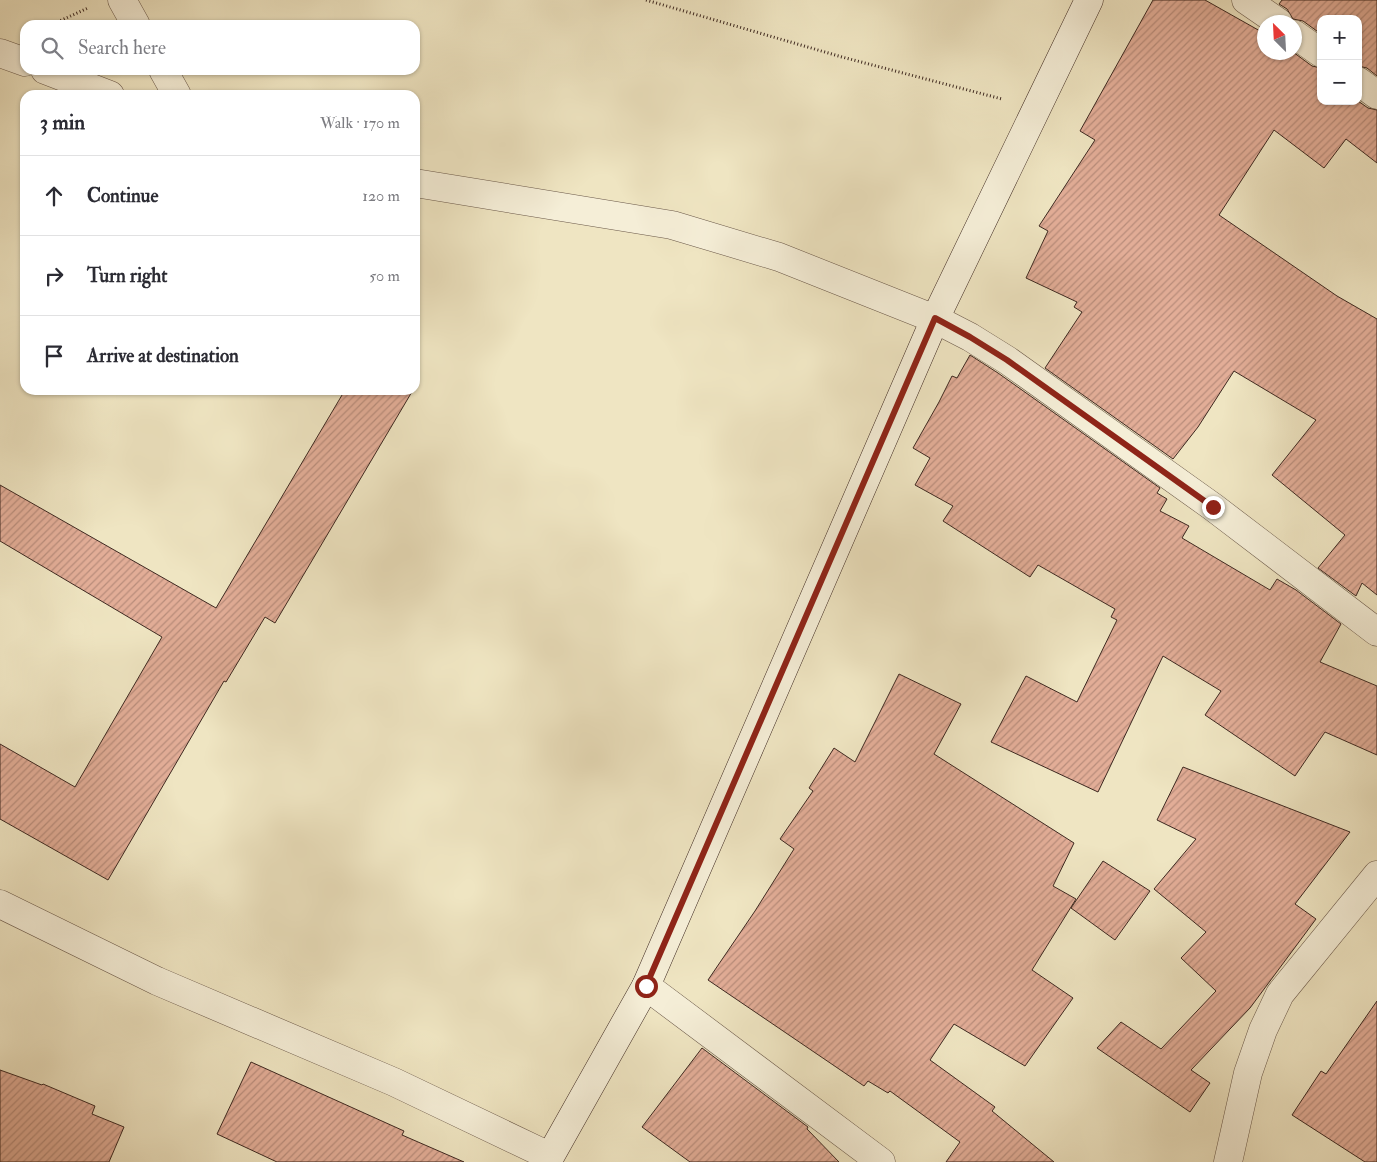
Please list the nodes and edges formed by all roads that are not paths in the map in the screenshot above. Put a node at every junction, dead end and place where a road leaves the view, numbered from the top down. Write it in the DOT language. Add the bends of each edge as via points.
graph roads {
  1 [pos="122,0"];
  2 [pos="1090,0"];
  3 [pos="1246,0"];
  4 [pos="1268,15"];
  5 [pos="133,20"];
  6 [pos="1302,40"];
  7 [pos="1317,50"];
  8 [pos="0,53"];
  9 [pos="20,60"];
  10 [pos="58,75"];
  11 [pos="165,75"];
  12 [pos="1362,84"];
  13 [pos="97,90"];
  14 [pos="174,90"];
  15 [pos="1377,95"];
  16 [pos="420,184"];
  17 [pos="935,318"];
  18 [pos="1377,632"];
  19 [pos="1377,875"];
  20 [pos="0,904"];
  21 [pos="646,986"];
  22 [pos="548,1159"];
  23 [pos="881,1162"];
  24 [pos="1228,1162"];
  1 -- 5 [label="street"];
  2 -- 17 [label="street"];
  3 -- 4 [label="street"];
  6 -- 7 [label="street"];
  8 -- 9 [label="street"];
  10 -- 13 [label="street"];
  11 -- 14 [label="street"];
  12 -- 15 [label="street"];
  16 -- 17 [label="street" via="672,225 779,257"];
  17 -- 18 [label="street" via="1007,360 1213,507"];
  17 -- 21 [label="street"];
  19 -- 24 [label="street" via="1280,994 1248,1074"];
  20 -- 22 [label="street" via="157,981 394,1082"];
  21 -- 22 [label="street"];
  21 -- 23 [label="street"];
}
